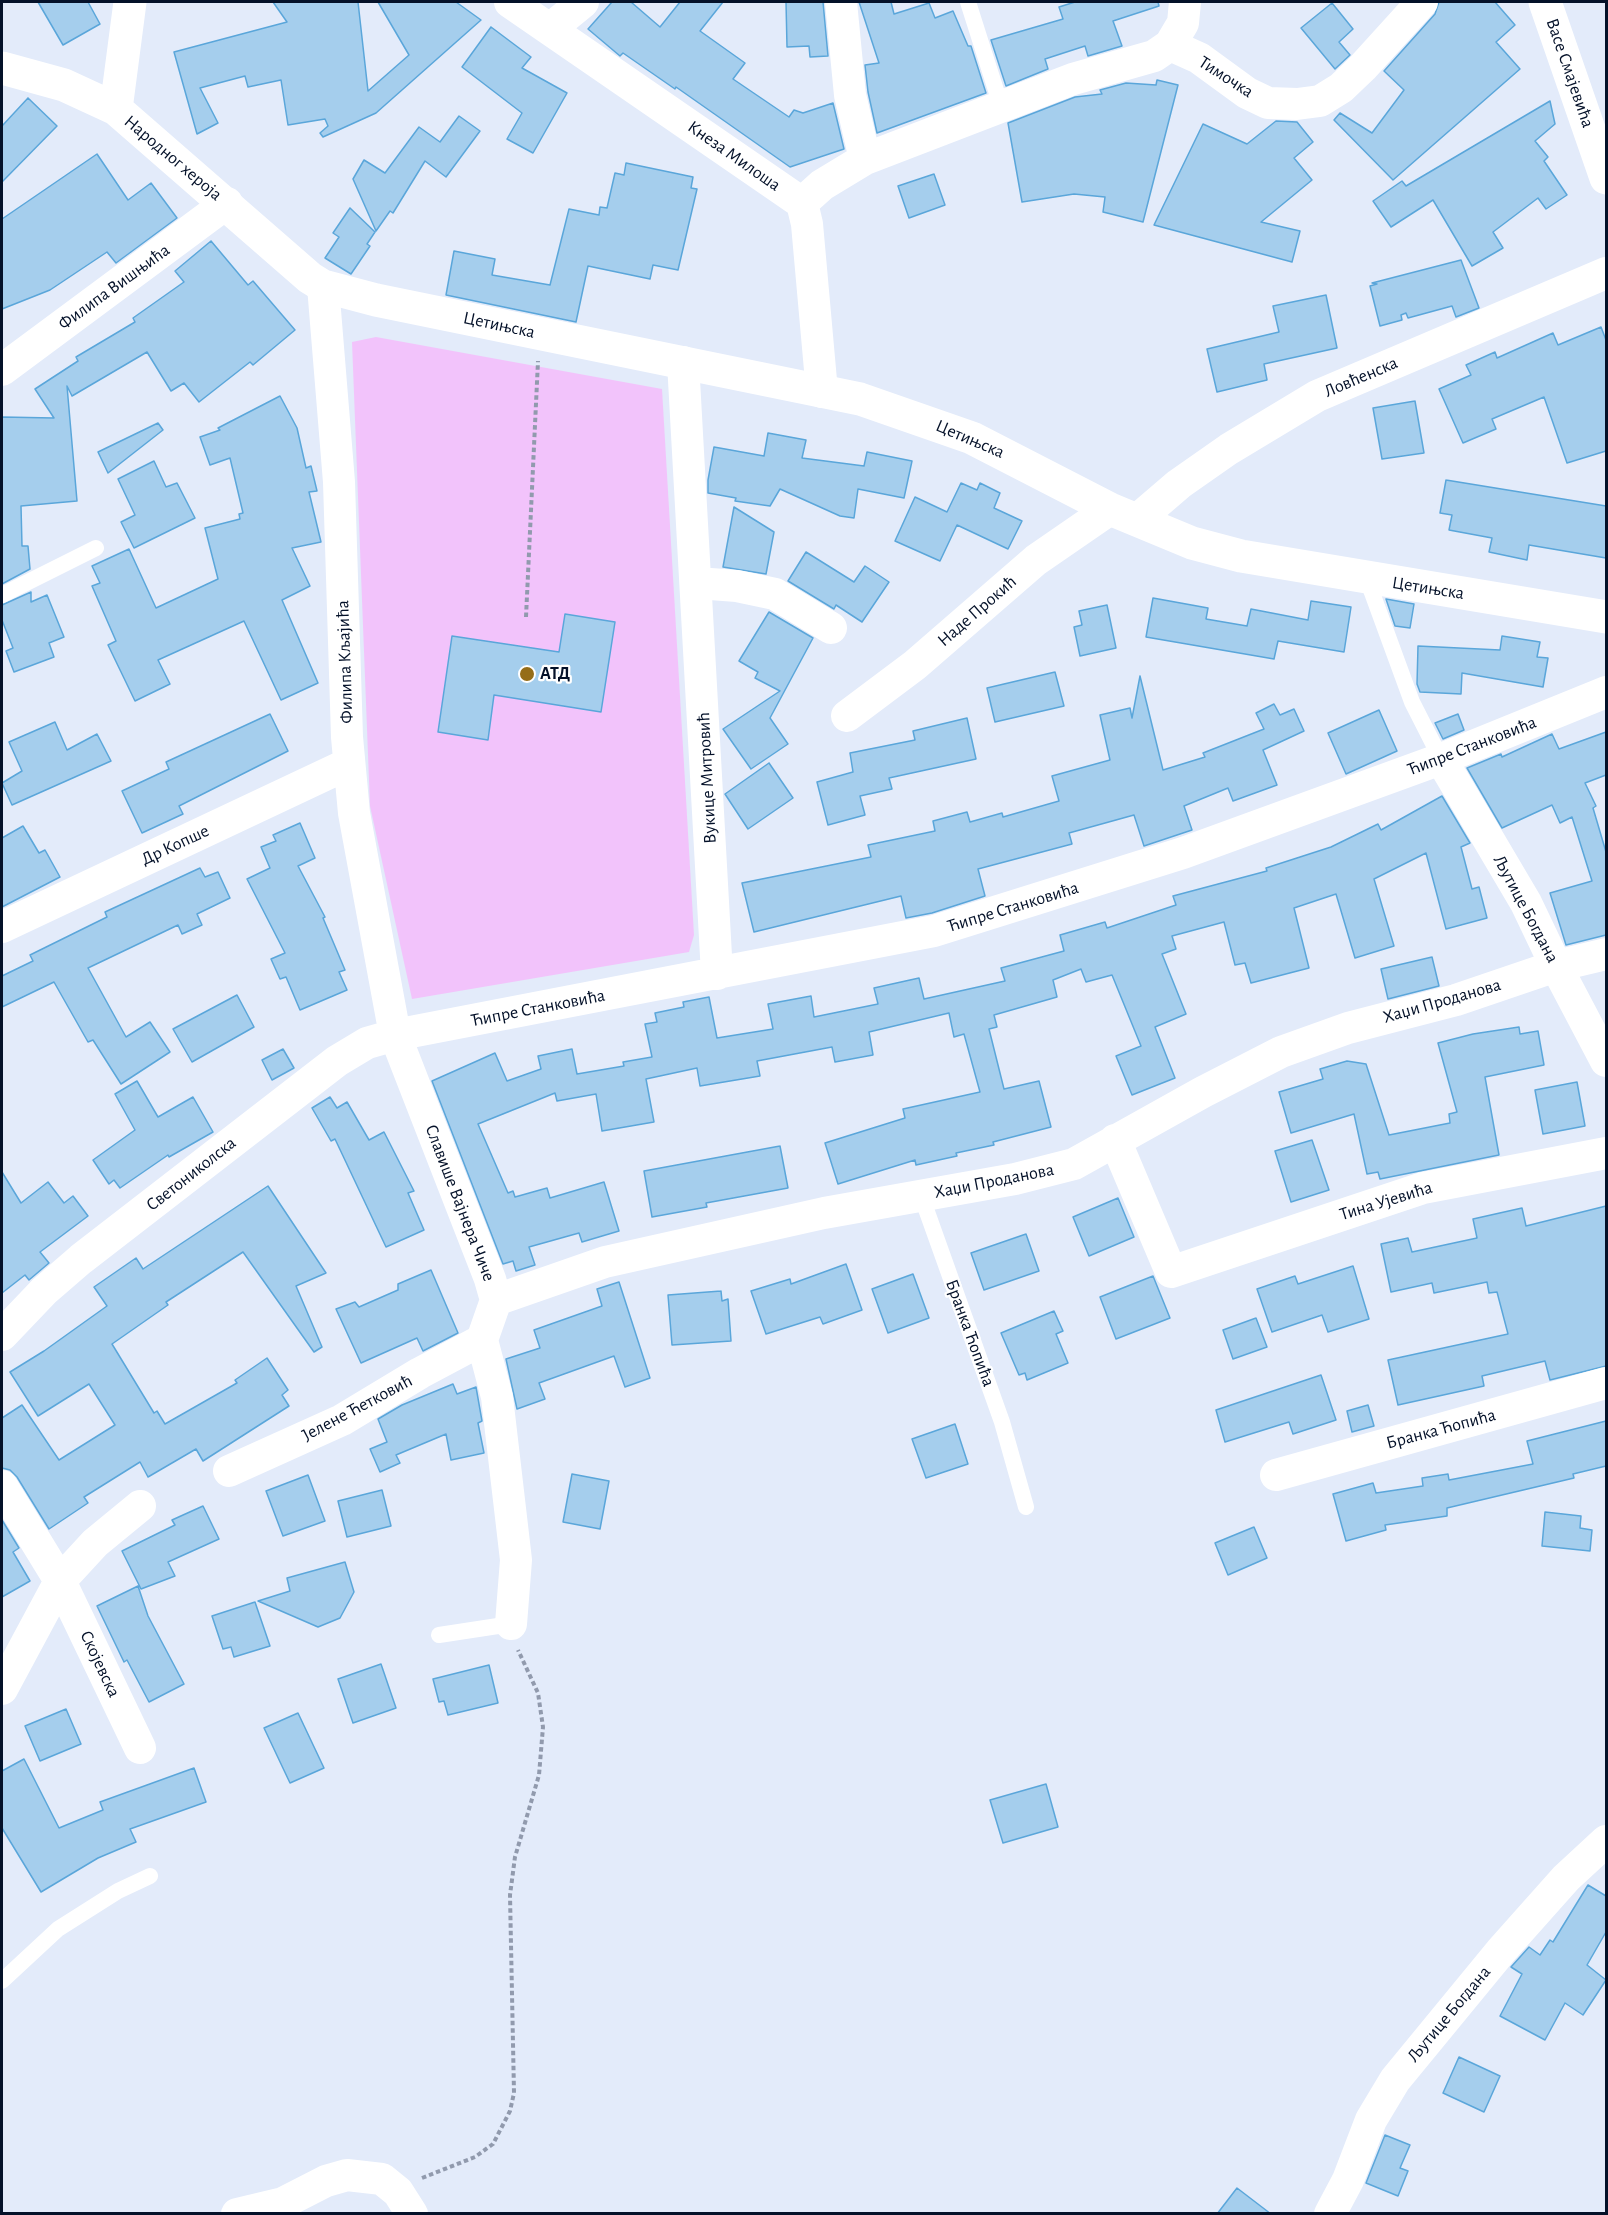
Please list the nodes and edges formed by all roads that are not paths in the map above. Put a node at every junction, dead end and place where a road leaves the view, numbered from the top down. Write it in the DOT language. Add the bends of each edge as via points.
graph roads {
  1 [pos="129,2"];
  2 [pos="510,2"];
  3 [pos="583,2"];
  4 [pos="841,2"];
  5 [pos="968,2"];
  6 [pos="1185,2"];
  7 [pos="1422,2"];
  8 [pos="1545,2"];
  9 [pos="550,29"];
  10 [pos="1170,45"];
  11 [pos="2,68"];
  12 [pos="1001,106"];
  13 [pos="116,109"];
  14 [pos="865,159"];
  15 [pos="1606,178"];
  16 [pos="227,203"];
  17 [pos="802,203"];
  18 [pos="1606,273"];
  19 [pos="323,286"];
  20 [pos="682,363"];
  21 [pos="2,370"];
  22 [pos="822,392"];
  23 [pos="1124,514"];
  24 [pos="96,548"];
  25 [pos="1366,579"];
  26 [pos="697,583"];
  27 [pos="2,595"];
  28 [pos="1606,617"];
  29 [pos="831,628"];
  30 [pos="1606,692"];
  31 [pos="847,716"];
  32 [pos="1441,759"];
  33 [pos="348,764"];
  34 [pos="2,927"];
  35 [pos="1606,954"];
  36 [pos="1556,966"];
  37 [pos="717,974"];
  38 [pos="395,1035"];
  39 [pos="1606,1061"];
  40 [pos="1115,1140"];
  41 [pos="1606,1153"];
  42 [pos="921,1195"];
  43 [pos="495,1300"];
  44 [pos="2,1335"];
  45 [pos="482,1340"];
  46 [pos="1606,1383"];
  47 [pos="229,1471"];
  48 [pos="1276,1475"];
  49 [pos="2,1486"];
  50 [pos="140,1506"];
  51 [pos="1026,1507"];
  52 [pos="60,1581"];
  53 [pos="511,1623"];
  54 [pos="439,1635"];
  55 [pos="2,1689"];
  56 [pos="140,1748"];
  57 [pos="1606,1841"];
  58 [pos="150,1876"];
  59 [pos="2,1981"];
  60 [pos="405,2203"];
  61 [pos="237,2214"];
  62 [pos="1330,2214"];
  1 -- 13 [label="street"];
  2 -- 9 [label="street, Кнеза Милоша"];
  3 -- 9 [label="street"];
  4 -- 14 [label="street" via="850,95"];
  5 -- 12 [label="lane"];
  6 -- 10 [label="street" via="1183,23"];
  7 -- 10 [label="street, Тимочка" via="1363,67 1320,101 1268,103 1247,93 1199,58"];
  8 -- 15 [label="street, Васе Смајевића"];
  9 -- 17 [label="street, Кнеза Милоша"];
  10 -- 12 [label="street" via="1145,60 1073,79"];
  11 -- 13 [label="street, Народног хероја" via="64,85"];
  12 -- 14 [label="street"];
  13 -- 16 [label="street, Народног хероја"];
  14 -- 17 [label="street" via="822,185"];
  16 -- 19 [label="street, Народног хероја"];
  16 -- 21 [label="street, Филипа Вишњића"];
  17 -- 22 [label="street"];
  18 -- 23 [label="street, Ловћенска" via="1317,396 1179,484"];
  19 -- 20 [label="street, Цетињска"];
  19 -- 33 [label="street, Филипа Кљајића" via="339,482"];
  20 -- 22 [label="street, Цетињска"];
  20 -- 26 [label="street, Вукице Митровић"];
  22 -- 23 [label="street, Цетињска" via="902,411 972,438"];
  23 -- 25 [label="street, Цетињска" via="1192,543"];
  23 -- 31 [label="street, Наде Прокић" via="1036,560 915,665"];
  24 -- 27 [label="lane"];
  25 -- 28 [label="street, Цетињска"];
  25 -- 32 [label="lane" via="1412,702"];
  26 -- 29 [label="street" via="775,594"];
  26 -- 37 [label="street, Вукице Митровић"];
  30 -- 32 [label="street, Ћипре Станковића"];
  32 -- 36 [label="street, Љутице Богдана" via="1526,903"];
  32 -- 37 [label="street, Ћипре Станковића" via="1183,853 934,931"];
  33 -- 34 [label="street, Др Копше"];
  33 -- 38 [label="street, Филипа Кљајића" via="359,852"];
  35 -- 36 [label="street, Хаџи Проданова"];
  36 -- 39 [label="street, Љутице Богдана"];
  36 -- 40 [label="street, Хаџи Проданова" via="1281,1052"];
  37 -- 38 [label="street, Ћипре Станковића"];
  38 -- 43 [label="street, Славише Вајнера Чиче"];
  38 -- 44 [label="street, Светониколска" via="367,1043 319,1075 81,1259"];
  40 -- 41 [label="street, Тина Ујевића" via="1171,1272 1423,1188"];
  40 -- 42 [label="street, Хаџи Проданова" via="1074,1164"];
  42 -- 43 [label="street, Хаџи Проданова" via="605,1262"];
  42 -- 51 [label="lane, Бранка Ћопића" via="1002,1422"];
  43 -- 45 [label="street, Славише Вајнера Чиче"];
  45 -- 47 [label="street, Јелене Ћетковић" via="342,1420"];
  45 -- 53 [label="street" via="497,1397 516,1560"];
  46 -- 48 [label="street, Бранка Ћопића"];
  49 -- 52 [label="street, Скојевска"];
  50 -- 52 [label="street" via="95,1543"];
  52 -- 55 [label="street"];
  52 -- 56 [label="street, Скојевска"];
  53 -- 54 [label="lane"];
  57 -- 62 [label="street, Љутице Богдана" via="1566,1878 1395,2080 1371,2120"];
  58 -- 59 [label="lane" via="107,1897 58,1929"];
  60 -- 61 [label="street" via="382,2179 347,2175 283,2203"];
}
